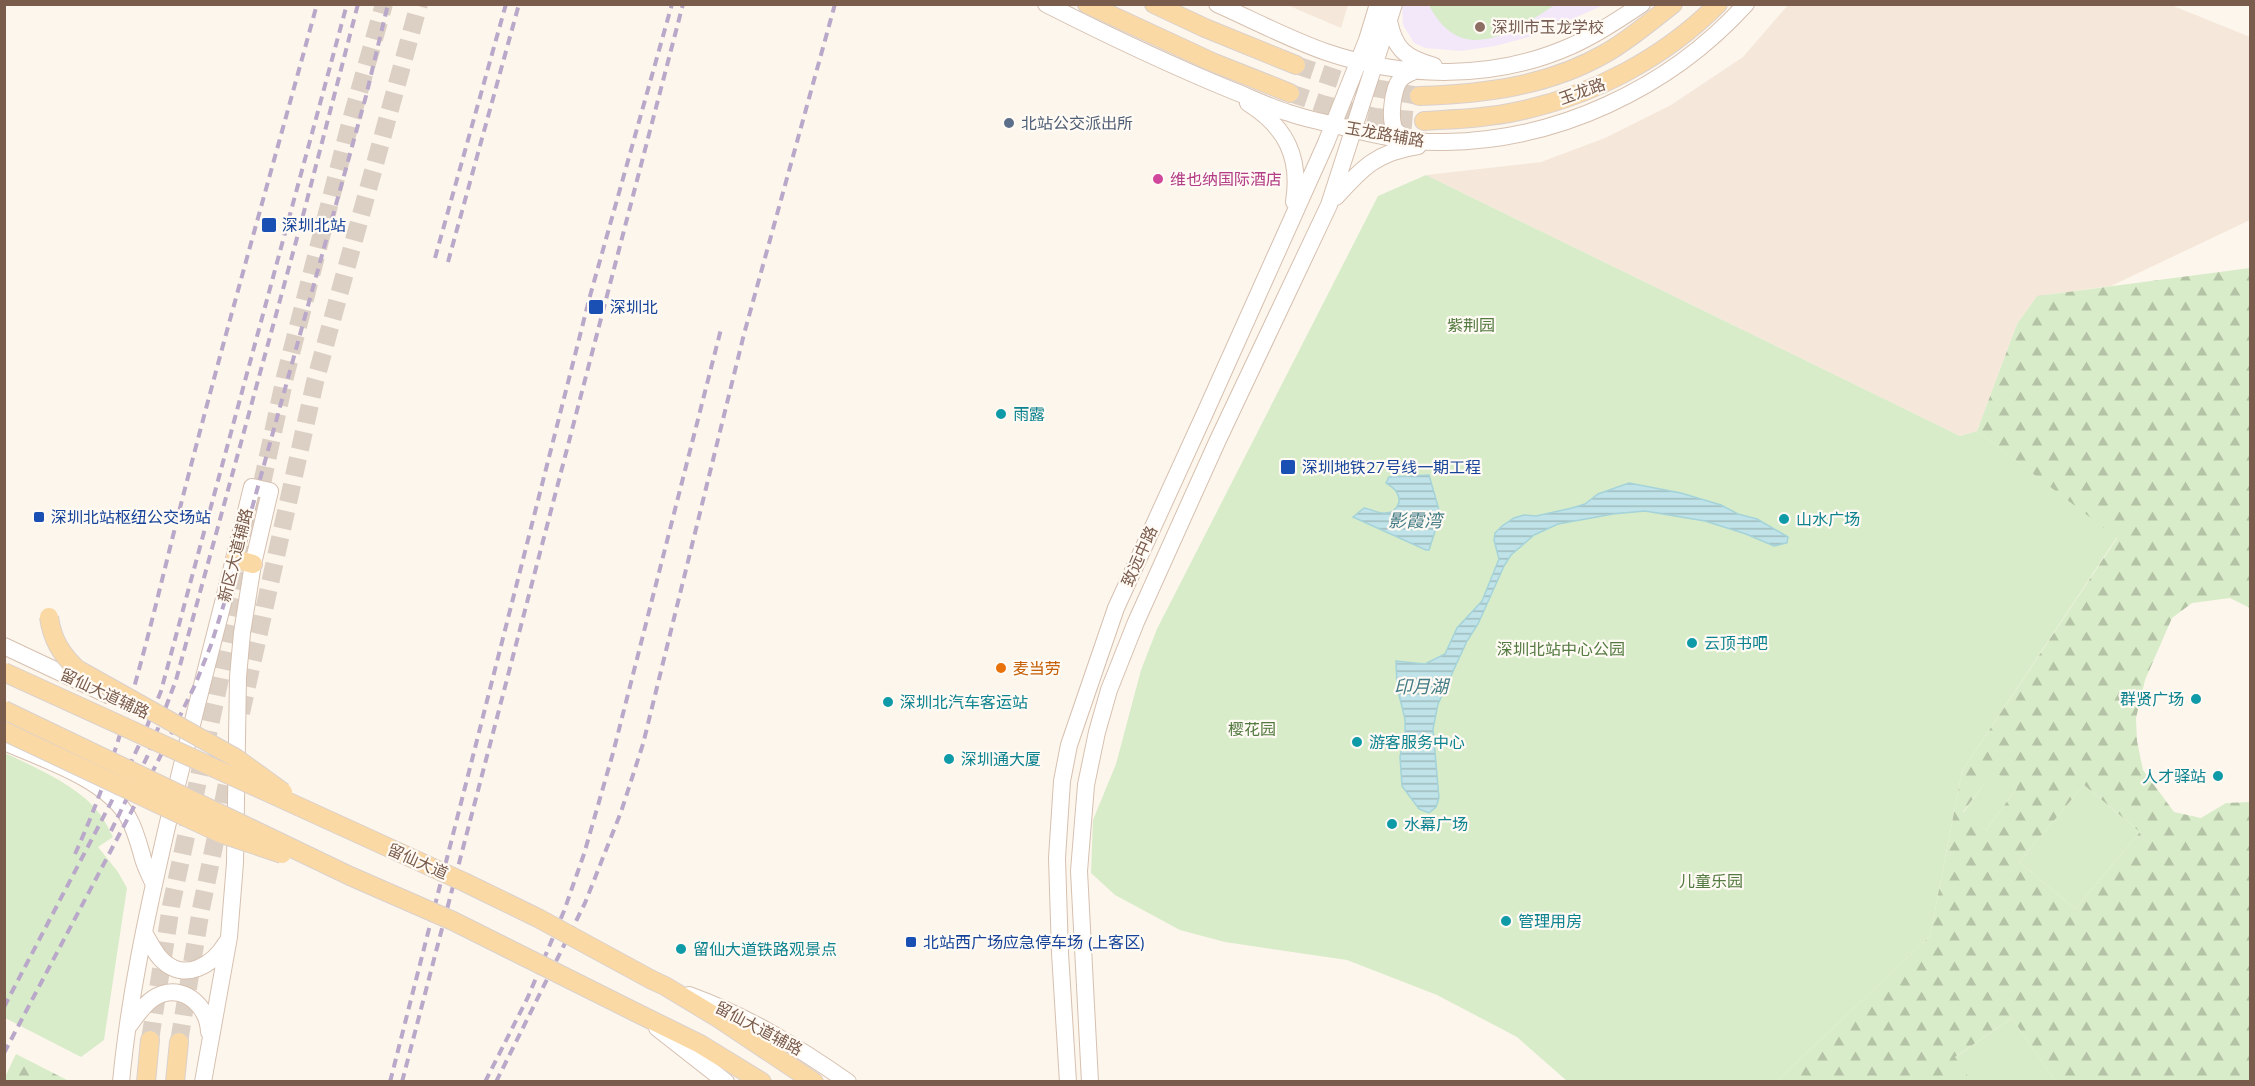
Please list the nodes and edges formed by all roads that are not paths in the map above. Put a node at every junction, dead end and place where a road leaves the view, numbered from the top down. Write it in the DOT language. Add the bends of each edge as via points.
graph roads {
  1 [pos="1046,4"];
  2 [pos="1088,4"];
  3 [pos="1154,4"];
  4 [pos="1218,4"];
  5 [pos="1378,4"];
  6 [pos="1394,4"];
  7 [pos="1642,4"];
  8 [pos="1673,4"];
  9 [pos="1718,4"];
  10 [pos="1746,4"];
  11 [pos="1389,21"];
  12 [pos="1367,64"];
  13 [pos="1296,65"];
  14 [pos="1412,72"];
  15 [pos="1452,72"];
  16 [pos="1197,76"];
  17 [pos="1290,93"];
  18 [pos="1419,96"];
  19 [pos="1424,121"];
  20 [pos="1333,124"];
  21 [pos="1355,130"];
  22 [pos="1408,140"];
  23 [pos="1444,143"];
  24 [pos="1329,205"];
  25 [pos="1291,220"];
  26 [pos="235,559"];
  27 [pos="253,564"];
  28 [pos="49,617"];
  29 [pos="4,646"];
  30 [pos="4,672"];
  31 [pos="199,694"];
  32 [pos="4,710"];
  33 [pos="4,731"];
  34 [pos="4,741"];
  35 [pos="322,818"];
  36 [pos="350,876"];
  37 [pos="154,885"];
  38 [pos="144,933"];
  39 [pos="229,937"];
  40 [pos="658,983"];
  41 [pos="637,1013"];
  42 [pos="126,1030"];
  43 [pos="150,1041"];
  44 [pos="179,1042"];
  45 [pos="209,1045"];
  46 [pos="121,1082"];
  47 [pos="146,1082"];
  48 [pos="175,1082"];
  49 [pos="203,1082"];
  50 [pos="726,1082"];
  51 [pos="762,1082"];
  52 [pos="814,1082"];
  53 [pos="848,1082"];
  54 [pos="1068,1082"];
  55 [pos="1090,1082"];
  1 -- 16 [label="main road, 玉龙路辅路"];
  2 -- 17 [label="main road" via="1212,62"];
  3 -- 13 [label="main road"];
  4 -- 12 [label="main road" via="1313,47"];
  5 -- 12 [label="main road"];
  6 -- 11 [label="main road"];
  7 -- 15 [label="main road" via="1572,46 1536,59"];
  8 -- 18 [label="main road, 玉龙路" via="1605,53 1555,77 1501,90"];
  9 -- 19 [label="main road, 玉龙路" via="1659,52 1582,93 1519,111"];
  10 -- 23 [label="main road, 玉龙路辅路" via="1689,56 1612,103 1537,130"];
  11 -- 12 [label="main road"];
  11 -- 15 [label="main road" via="1394,39 1404,53 1415,61"];
  12 -- 14 [label="main road"];
  12 -- 20 [label="main road, 致远中路"];
  12 -- 21 [label="main road, 致远中路"];
  14 -- 15 [label="main road"];
  14 -- 22 [label="main road" via="1398,81 1393,105 1393,125"];
  16 -- 20 [label="main road, 玉龙路辅路" via="1286,112"];
  16 -- 25 [label="main road" via="1250,104 1278,127 1287,140 1296,178"];
  20 -- 21 [label="main road, 玉龙路辅路"];
  20 -- 25 [label="main road, 致远中路"];
  21 -- 22 [label="main road, 玉龙路辅路"];
  21 -- 24 [label="main road, 致远中路"];
  22 -- 23 [label="main road, 玉龙路辅路"];
  23 -- 24 [label="main road" via="1396,150 1376,158"];
  24 -- 55 [label="main road, 致远中路" via="1136,622 1097,732 1086,785 1079,871"];
  25 -- 54 [label="main road, 致远中路" via="1116,608 1069,745 1062,781 1057,858"];
  26 -- 27 [label="main road"];
  26 -- 27 [label="main road, 新区大道辅路" via="252,487 270,491"];
  26 -- 31 [label="main road, 新区大道辅路"];
  27 -- 39 [label="main road, 新区大道辅路" via="239,668 235,863"];
  28 -- 35 [label="main road, bridge" via="57,645 76,669 236,758"];
  29 -- 31 [label="main road, 留仙大道辅路" via="157,717 179,718"];
  30 -- 35 [label="main road, 留仙大道, bridge"];
  31 -- 37 [label="main road, 新区大道辅路"];
  32 -- 36 [label="main road, bridge"];
  33 -- 36 [label="main road, bridge" via="222,834"];
  34 -- 37 [label="main road" via="94,783 114,797 138,836"];
  35 -- 40 [label="main road, 留仙大道, bridge" via="496,897"];
  36 -- 41 [label="main road, bridge" via="453,921"];
  37 -- 38 [label="main road, 新区大道辅路"];
  38 -- 39 [label="main road" via="163,962 180,970 209,964"];
  38 -- 42 [label="main road, 新区大道辅路"];
  39 -- 45 [label="main road, 新区大道辅路"];
  40 -- 52 [label="main road, 留仙大道"];
  40 -- 53 [label="main road, 留仙大道辅路" via="759,1025"];
  41 -- 50 [label="main road"];
  41 -- 51 [label="main road" via="700,1044"];
  42 -- 45 [label="main road" via="151,1001 162,994 178,993 191,997 203,1008 209,1024"];
  42 -- 46 [label="main road, 新区大道辅路"];
  43 -- 47 [label="main road"];
  44 -- 48 [label="main road"];
  45 -- 49 [label="main road, 新区大道辅路"];
}
